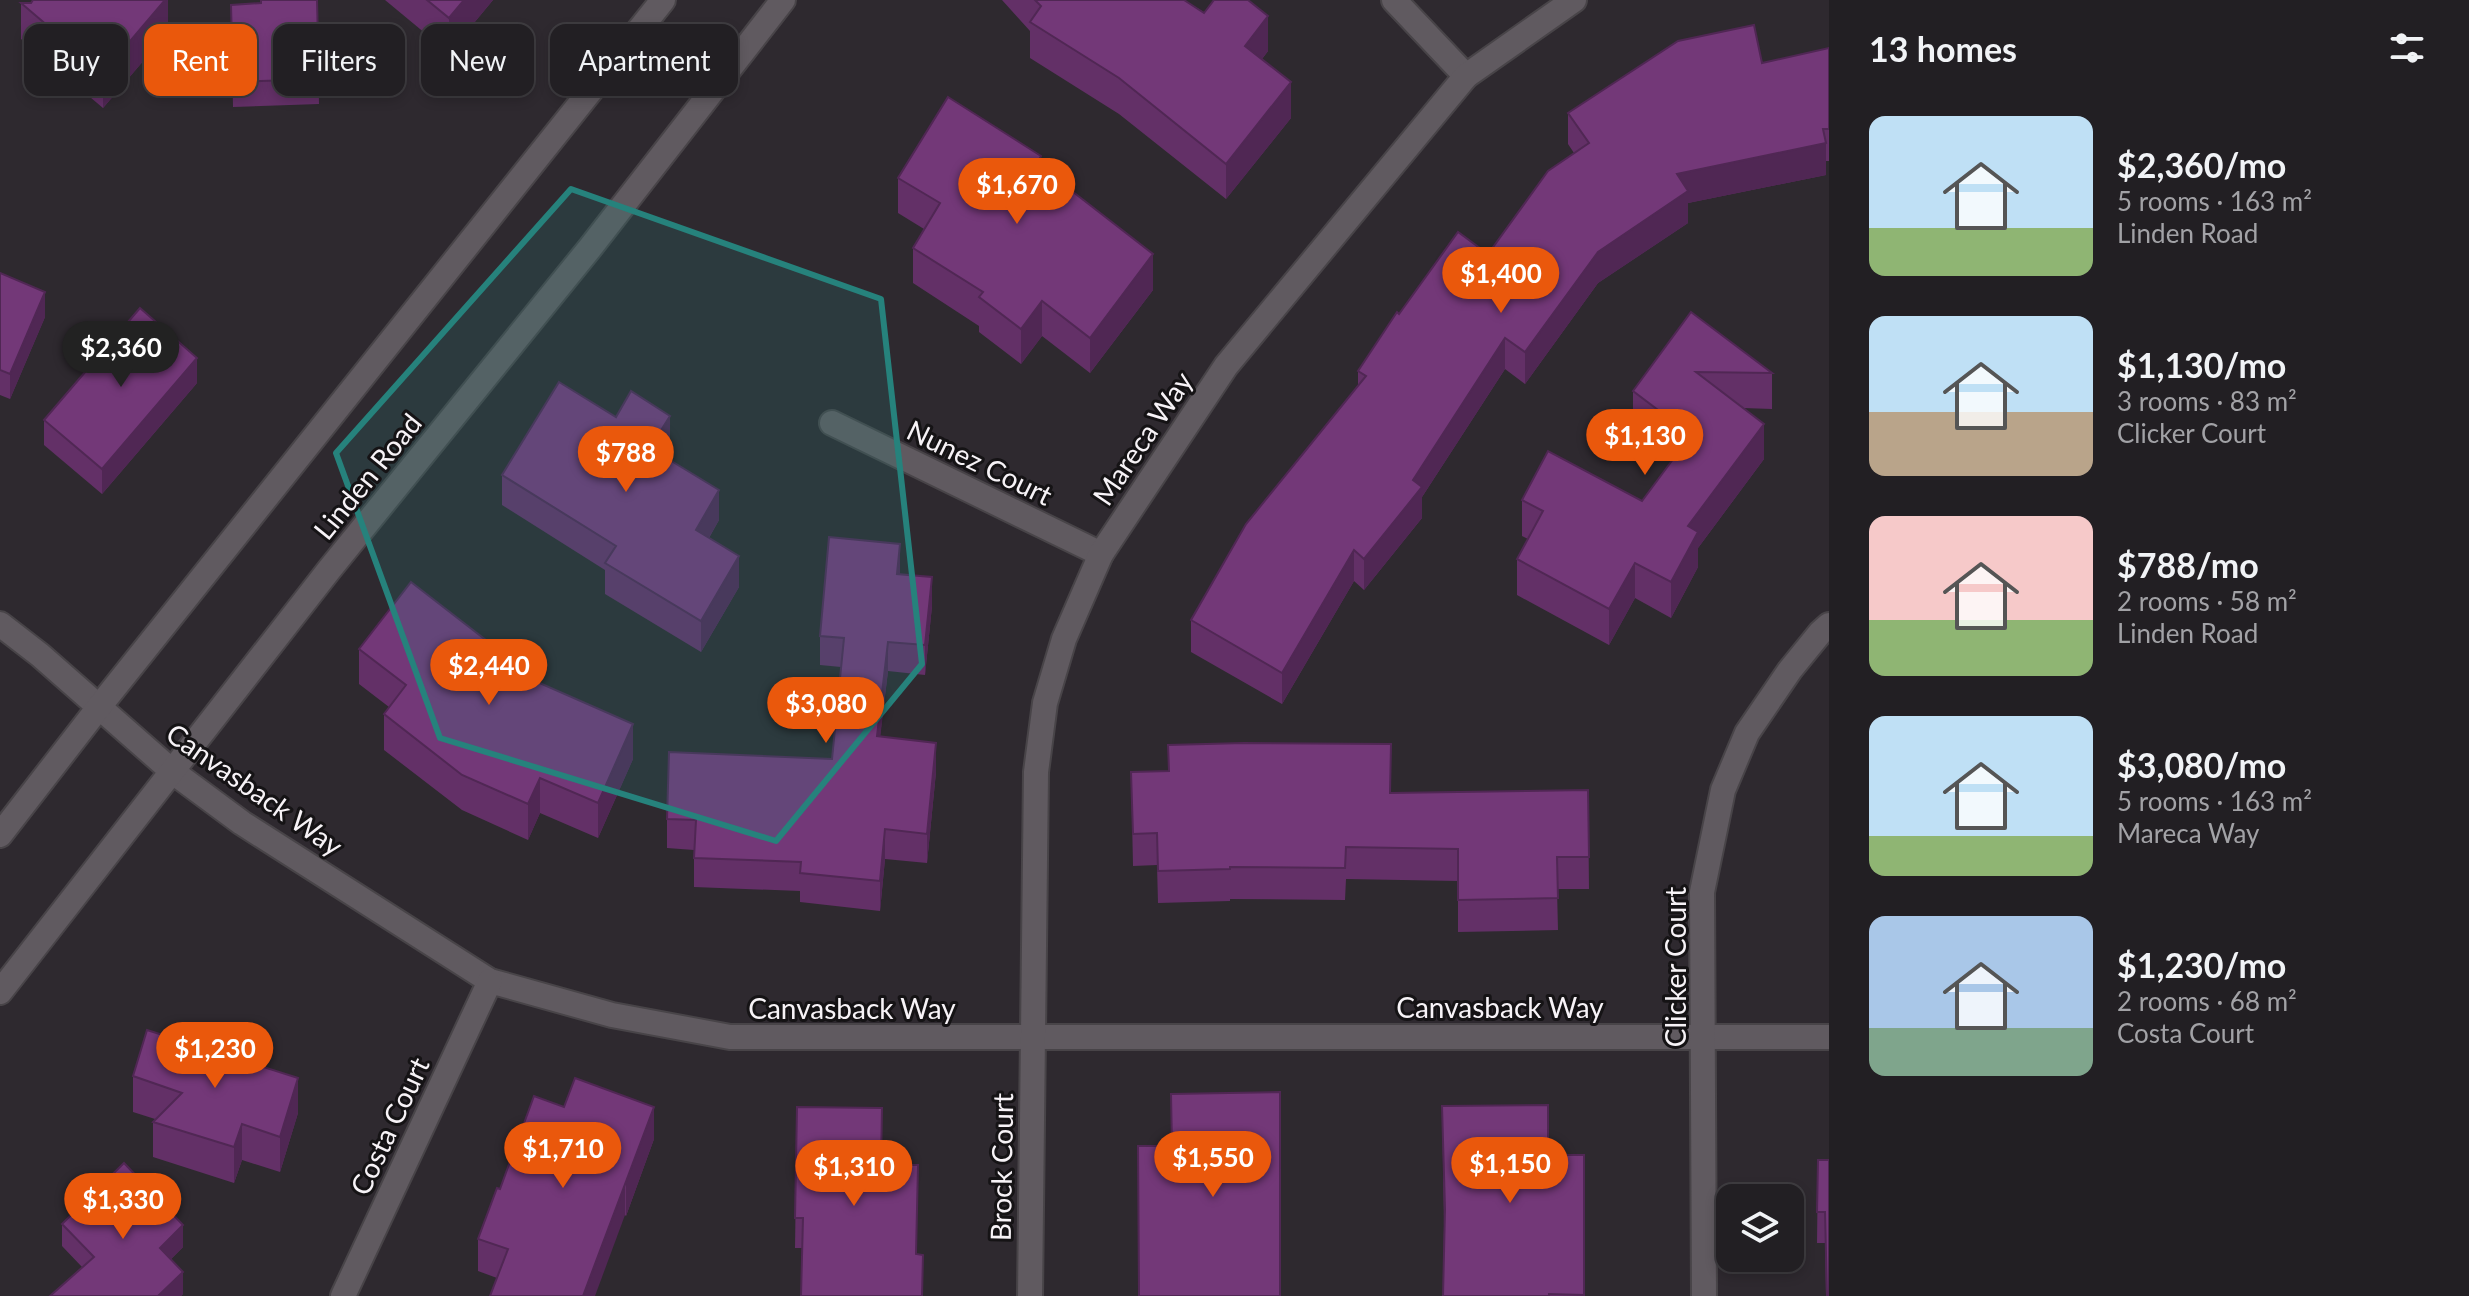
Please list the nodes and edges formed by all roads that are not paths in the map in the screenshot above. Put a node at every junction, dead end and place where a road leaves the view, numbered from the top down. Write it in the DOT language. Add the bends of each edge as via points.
graph roads {
  1 [pos="663,0"];
  2 [pos="783,0"];
  3 [pos="1394,0"];
  4 [pos="1574,0"];
  5 [pos="1466,76"];
  6 [pos="832,423"];
  7 [pos="1101,554"];
  8 [pos="0,624"];
  9 [pos="1829,625"];
  10 [pos="99,707"];
  11 [pos="173,772"];
  12 [pos="0,835"];
  13 [pos="490,981"];
  14 [pos="0,992"];
  15 [pos="1704,1037"];
  16 [pos="1829,1037"];
  17 [pos="1032,1038"];
  18 [pos="343,1296"];
  19 [pos="1030,1296"];
  20 [pos="1704,1296"];
  1 -- 10 [label="street"];
  2 -- 11 [label="street, Linden Road"];
  3 -- 5 [label="street"];
  4 -- 5 [label="street, Mareca Way"];
  5 -- 7 [label="street, Mareca Way" via="1226,366"];
  6 -- 7 [label="street, Nunez Court"];
  7 -- 17 [label="street, Mareca Way" via="1064,639 1045,703 1036,772"];
  8 -- 10 [label="street, Canvasback Way"];
  9 -- 15 [label="street, Clicker Court" via="1747,733 1723,790 1702,892"];
  10 -- 11 [label="street, Canvasback Way"];
  10 -- 12 [label="street"];
  11 -- 13 [label="street, Canvasback Way" via="242,823"];
  11 -- 14 [label="street, Linden Road"];
  13 -- 17 [label="street, Canvasback Way" via="612,1015 730,1037"];
  13 -- 18 [label="street, Costa Court"];
  15 -- 16 [label="street, Canvasback Way"];
  15 -- 17 [label="street, Canvasback Way"];
  15 -- 20 [label="street, Clicker Court"];
  17 -- 19 [label="street, Brock Court"];
}
